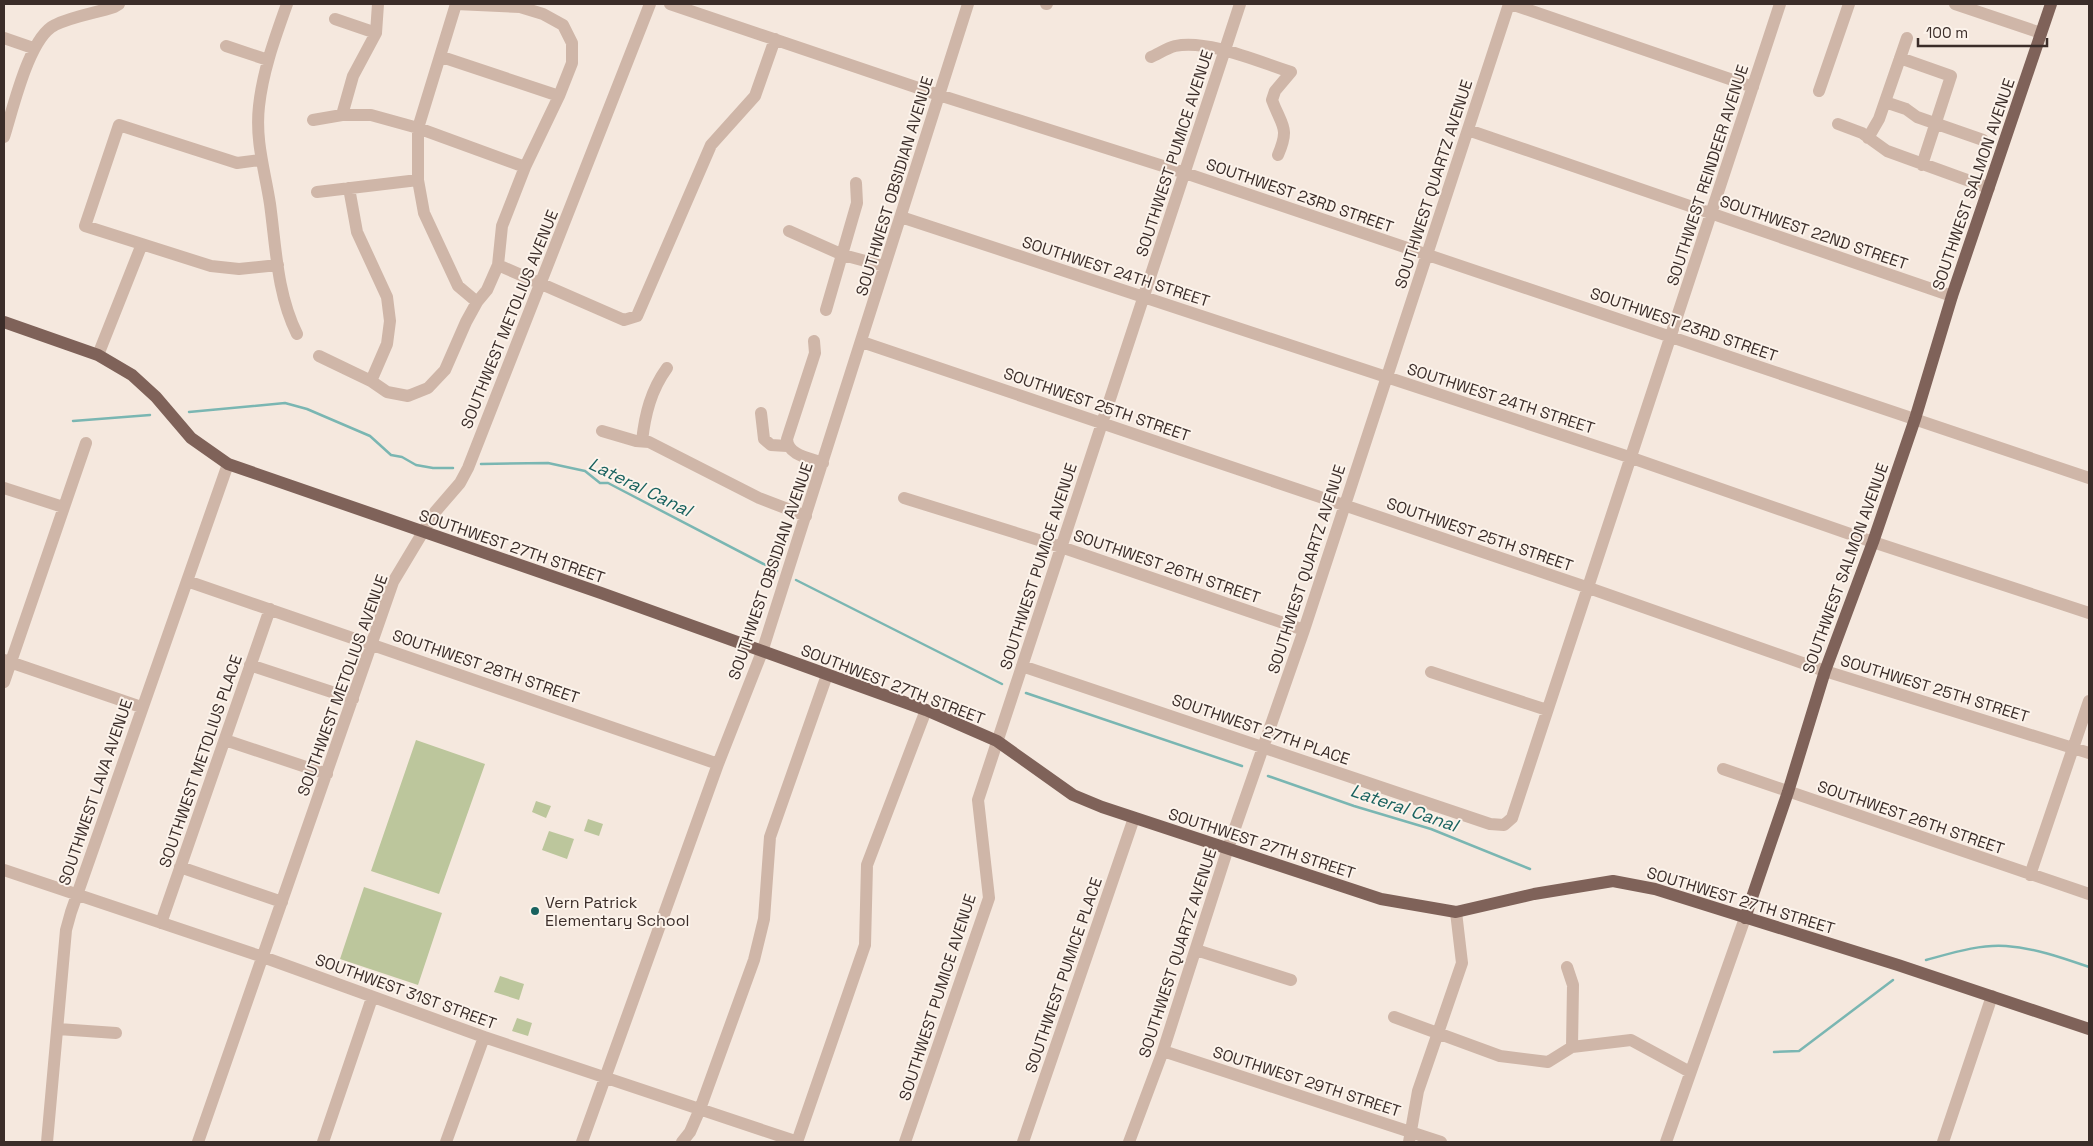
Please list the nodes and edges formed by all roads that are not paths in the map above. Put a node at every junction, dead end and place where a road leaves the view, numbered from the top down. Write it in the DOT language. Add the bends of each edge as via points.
graph roads {
  1 [pos="119,4"];
  2 [pos="288,4"];
  3 [pos="378,4"];
  4 [pos="456,4"];
  5 [pos="650,4"];
  6 [pos="670,4"];
  7 [pos="968,4"];
  8 [pos="1240,4"];
  9 [pos="1510,4"];
  10 [pos="1780,4"];
  11 [pos="1849,4"];
  12 [pos="1955,4"];
  13 [pos="2051,4"];
  14 [pos="335,19"];
  15 [pos="376,33"];
  16 [pos="2041,33"];
  17 [pos="4,38"];
  18 [pos="1907,38"];
  19 [pos="775,39"];
  20 [pos="226,46"];
  21 [pos="33,48"];
  22 [pos="1224,52"];
  23 [pos="442,57"];
  24 [pos="1150,57"];
  25 [pos="1900,58"];
  26 [pos="268,60"];
  27 [pos="1753,87"];
  28 [pos="1819,92"];
  29 [pos="939,95"];
  30 [pos="559,96"];
  31 [pos="1885,102"];
  32 [pos="342,114"];
  33 [pos="313,120"];
  34 [pos="1935,122"];
  35 [pos="1838,124"];
  36 [pos="418,128"];
  37 [pos="1468,130"];
  38 [pos="4,138"];
  39 [pos="1868,138"];
  40 [pos="1983,140"];
  41 [pos="1278,155"];
  42 [pos="260,160"];
  43 [pos="1922,165"];
  44 [pos="525,167"];
  45 [pos="1185,173"];
  46 [pos="418,180"];
  47 [pos="856,182"];
  48 [pos="349,188"];
  49 [pos="1989,188"];
  50 [pos="317,192"];
  51 [pos="1712,214"];
  52 [pos="901,217"];
  53 [pos="789,231"];
  54 [pos="142,244"];
  55 [pos="843,255"];
  56 [pos="1427,255"];
  57 [pos="278,265"];
  58 [pos="498,266"];
  59 [pos="884,266"];
  60 [pos="541,284"];
  61 [pos="1952,296"];
  62 [pos="1144,297"];
  63 [pos="477,302"];
  64 [pos="826,310"];
  65 [pos="4,322"];
  66 [pos="297,334"];
  67 [pos="1670,337"];
  68 [pos="814,342"];
  69 [pos="862,342"];
  70 [pos="98,355"];
  71 [pos="319,356"];
  72 [pos="667,368"];
  73 [pos="1387,377"];
  74 [pos="371,381"];
  75 [pos="761,414"];
  76 [pos="1915,419"];
  77 [pos="1102,422"];
  78 [pos="602,431"];
  79 [pos="642,442"];
  80 [pos="86,443"];
  81 [pos="787,446"];
  82 [pos="1629,457"];
  83 [pos="823,463"];
  84 [pos="228,464"];
  85 [pos="2089,478"];
  86 [pos="4,488"];
  87 [pos="904,498"];
  88 [pos="1344,505"];
  89 [pos="63,507"];
  90 [pos="806,516"];
  91 [pos="424,533"];
  92 [pos="1873,542"];
  93 [pos="1061,547"];
  94 [pos="186,580"];
  95 [pos="1589,588"];
  96 [pos="270,609"];
  97 [pos="2089,613"];
  98 [pos="1304,630"];
  99 [pos="373,644"];
  100 [pos="762,652"];
  101 [pos="7,661"];
  102 [pos="250,665"];
  103 [pos="1022,666"];
  104 [pos="1825,671"];
  105 [pos="1432,672"];
  106 [pos="827,675"];
  107 [pos="4,682"];
  108 [pos="353,699"];
  109 [pos="2089,701"];
  110 [pos="141,708"];
  111 [pos="926,710"];
  112 [pos="1547,710"];
  113 [pos="224,740"];
  114 [pos="997,741"];
  115 [pos="1265,746"];
  116 [pos="2073,749"];
  117 [pos="2089,753"];
  118 [pos="718,764"];
  119 [pos="1723,770"];
  120 [pos="327,774"];
  121 [pos="1788,792"];
  122 [pos="1134,818"];
  123 [pos="1490,824"];
  124 [pos="1228,848"];
  125 [pos="180,867"];
  126 [pos="4,870"];
  127 [pos="2030,875"];
  128 [pos="2089,894"];
  129 [pos="77,895"];
  130 [pos="282,902"];
  131 [pos="1456,912"];
  132 [pos="1745,918"];
  133 [pos="161,923"];
  134 [pos="1196,950"];
  135 [pos="262,957"];
  136 [pos="1567,967"];
  137 [pos="1291,980"];
  138 [pos="1992,996"];
  139 [pos="372,998"];
  140 [pos="1394,1017"];
  141 [pos="58,1029"];
  142 [pos="2089,1029"];
  143 [pos="116,1032"];
  144 [pos="1437,1034"];
  145 [pos="484,1036"];
  146 [pos="1572,1047"];
  147 [pos="1163,1050"];
  148 [pos="1690,1072"];
  149 [pos="604,1077"];
  150 [pos="700,1109"];
  151 [pos="1410,1137"];
  152 [pos="47,1142"];
  153 [pos="198,1142"];
  154 [pos="323,1142"];
  155 [pos="446,1142"];
  156 [pos="582,1142"];
  157 [pos="682,1142"];
  158 [pos="798,1142"];
  159 [pos="905,1142"];
  160 [pos="1023,1142"];
  161 [pos="1129,1142"];
  162 [pos="1441,1142"];
  163 [pos="1666,1142"];
  164 [pos="1943,1142"];
  1 -- 21 [label="street" via="55,25"];
  2 -- 26 [label="street"];
  3 -- 15 [label="street"];
  4 -- 23 [label="street"];
  4 -- 30 [label="street" via="520,7 564,25 572,43 572,63"];
  5 -- 60 [label="street, SOUTHWEST METOLIUS AVENUE"];
  6 -- 19 [label="street, SOUTHWEST 23RD STREET"];
  7 -- 29 [label="street, SOUTHWEST OBSIDIAN AVENUE"];
  8 -- 22 [label="street, SOUTHWEST PUMICE AVENUE"];
  9 -- 27 [label="street"];
  9 -- 37 [label="street, SOUTHWEST QUARTZ AVENUE"];
  10 -- 27 [label="street, SOUTHWEST REINDEER AVENUE"];
  11 -- 28 [label="street"];
  12 -- 16 [label="street"];
  13 -- 16 [label="main road, SOUTHWEST SALMON AVENUE"];
  14 -- 15 [label="street"];
  15 -- 32 [label="street" via="353,76"];
  16 -- 49 [label="main road, SOUTHWEST SALMON AVENUE"];
  17 -- 21 [label="street"];
  18 -- 25 [label="street"];
  19 -- 29 [label="street, SOUTHWEST 23RD STREET"];
  19 -- 60 [label="street" via="755,96 710,146 637,316 624,320"];
  20 -- 26 [label="street"];
  21 -- 38 [label="street"];
  22 -- 24 [label="street" via="1197,46 1175,46"];
  22 -- 41 [label="street" via="1291,72 1275,91 1272,100 1286,137"];
  22 -- 45 [label="street, SOUTHWEST PUMICE AVENUE"];
  23 -- 30 [label="street"];
  23 -- 36 [label="street"];
  25 -- 31 [label="street"];
  25 -- 34 [label="street" via="1951,76"];
  26 -- 42 [label="street" via="259,108"];
  27 -- 51 [label="street, SOUTHWEST REINDEER AVENUE"];
  29 -- 45 [label="street, SOUTHWEST 23RD STREET"];
  29 -- 52 [label="street, SOUTHWEST OBSIDIAN AVENUE"];
  30 -- 44 [label="street"];
  31 -- 34 [label="street" via="1906,109 1917,118"];
  31 -- 39 [label="street"];
  32 -- 33 [label="street"];
  32 -- 36 [label="street" via="371,115"];
  34 -- 40 [label="street"];
  34 -- 43 [label="street"];
  35 -- 39 [label="street"];
  36 -- 44 [label="street"];
  36 -- 46 [label="street"];
  37 -- 51 [label="street, SOUTHWEST 22ND STREET"];
  37 -- 56 [label="street, SOUTHWEST QUARTZ AVENUE"];
  39 -- 43 [label="street" via="1887,151"];
  42 -- 54 [label="street" via="237,162 119,125 85,226"];
  42 -- 57 [label="street" via="270,201"];
  43 -- 49 [label="street"];
  44 -- 58 [label="street" via="502,226"];
  45 -- 56 [label="street, SOUTHWEST 23RD STREET"];
  45 -- 62 [label="street, SOUTHWEST PUMICE AVENUE"];
  46 -- 48 [label="street"];
  46 -- 63 [label="street" via="424,213 458,286"];
  47 -- 55 [label="street" via="857,203"];
  48 -- 50 [label="street"];
  48 -- 74 [label="street" via="357,232 387,297 390,320 387,344"];
  49 -- 61 [label="main road, SOUTHWEST SALMON AVENUE"];
  51 -- 61 [label="street, SOUTHWEST 22ND STREET"];
  51 -- 67 [label="street, SOUTHWEST REINDEER AVENUE"];
  52 -- 59 [label="street, SOUTHWEST OBSIDIAN AVENUE"];
  52 -- 62 [label="street, SOUTHWEST 24TH STREET"];
  53 -- 55 [label="street"];
  54 -- 57 [label="street" via="211,266 238,269"];
  54 -- 70 [label="street"];
  55 -- 59 [label="street"];
  55 -- 64 [label="street"];
  56 -- 67 [label="street, SOUTHWEST 23RD STREET"];
  56 -- 73 [label="street, SOUTHWEST QUARTZ AVENUE"];
  57 -- 66 [label="street" via="283,300"];
  58 -- 60 [label="street"];
  58 -- 63 [label="street" via="487,290"];
  59 -- 69 [label="street, SOUTHWEST OBSIDIAN AVENUE"];
  60 -- 91 [label="street, SOUTHWEST METOLIUS AVENUE" via="468,468 460,483 435,512"];
  61 -- 76 [label="main road, SOUTHWEST SALMON AVENUE"];
  62 -- 73 [label="street, SOUTHWEST 24TH STREET"];
  62 -- 77 [label="street, SOUTHWEST PUMICE AVENUE"];
  63 -- 74 [label="street" via="445,370 428,388 408,396 387,392"];
  65 -- 70 [label="main road, SOUTHWEST 27TH STREET"];
  67 -- 76 [label="street, SOUTHWEST 23RD STREET"];
  67 -- 82 [label="street, SOUTHWEST REINDEER AVENUE"];
  68 -- 81 [label="street" via="815,353"];
  69 -- 77 [label="street, SOUTHWEST 25TH STREET"];
  69 -- 83 [label="street, SOUTHWEST OBSIDIAN AVENUE"];
  70 -- 84 [label="main road, SOUTHWEST 27TH STREET" via="132,375 191,438"];
  71 -- 74 [label="street"];
  72 -- 79 [label="street" via="650,398"];
  73 -- 82 [label="street, SOUTHWEST 24TH STREET"];
  73 -- 88 [label="street, SOUTHWEST QUARTZ AVENUE"];
  75 -- 81 [label="street" via="764,439 771,445"];
  76 -- 85 [label="street, SOUTHWEST 23RD STREET"];
  76 -- 92 [label="main road, SOUTHWEST SALMON AVENUE"];
  77 -- 88 [label="street, SOUTHWEST 25TH STREET"];
  77 -- 93 [label="street, SOUTHWEST PUMICE AVENUE"];
  78 -- 79 [label="street"];
  79 -- 90 [label="street" via="677,454 759,498"];
  80 -- 89 [label="street"];
  81 -- 83 [label="street" via="793,452"];
  82 -- 92 [label="street, SOUTHWEST 24TH STREET"];
  82 -- 95 [label="street, SOUTHWEST REINDEER AVENUE"];
  83 -- 90 [label="street, SOUTHWEST OBSIDIAN AVENUE"];
  84 -- 91 [label="main road, SOUTHWEST 27TH STREET"];
  84 -- 94 [label="street, SOUTHWEST LAVA AVENUE"];
  86 -- 89 [label="street"];
  87 -- 93 [label="street, SOUTHWEST 26TH STREET"];
  88 -- 95 [label="street, SOUTHWEST 25TH STREET"];
  88 -- 98 [label="street, SOUTHWEST QUARTZ AVENUE"];
  89 -- 101 [label="street"];
  90 -- 100 [label="street, SOUTHWEST OBSIDIAN AVENUE"];
  91 -- 99 [label="street, SOUTHWEST METOLIUS AVENUE" via="393,582"];
  91 -- 100 [label="main road, SOUTHWEST 27TH STREET"];
  92 -- 97 [label="street, SOUTHWEST 24TH STREET"];
  92 -- 104 [label="main road, SOUTHWEST SALMON AVENUE"];
  93 -- 98 [label="street, SOUTHWEST 26TH STREET"];
  93 -- 103 [label="street, SOUTHWEST PUMICE AVENUE"];
  94 -- 96 [label="street, SOUTHWEST 28TH STREET"];
  94 -- 110 [label="street, SOUTHWEST LAVA AVENUE"];
  95 -- 104 [label="street, SOUTHWEST 25TH STREET"];
  95 -- 112 [label="street, SOUTHWEST REINDEER AVENUE"];
  96 -- 99 [label="street, SOUTHWEST 28TH STREET"];
  96 -- 102 [label="street, SOUTHWEST METOLIUS PLACE"];
  98 -- 115 [label="street, SOUTHWEST QUARTZ AVENUE"];
  99 -- 108 [label="street, SOUTHWEST METOLIUS AVENUE"];
  99 -- 118 [label="street, SOUTHWEST 28TH STREET"];
  100 -- 106 [label="main road, SOUTHWEST 27TH STREET"];
  100 -- 118 [label="street, SOUTHWEST OBSIDIAN AVENUE"];
  101 -- 107 [label="street"];
  101 -- 110 [label="street"];
  102 -- 108 [label="street"];
  102 -- 113 [label="street, SOUTHWEST METOLIUS PLACE"];
  103 -- 114 [label="street, SOUTHWEST PUMICE AVENUE"];
  103 -- 115 [label="street, SOUTHWEST 27TH PLACE"];
  104 -- 116 [label="street, SOUTHWEST 25TH STREET"];
  104 -- 121 [label="main road, SOUTHWEST SALMON AVENUE"];
  105 -- 112 [label="street"];
  106 -- 111 [label="main road, SOUTHWEST 27TH STREET"];
  106 -- 150 [label="street" via="770,837 762,928 754,960"];
  108 -- 120 [label="street, SOUTHWEST METOLIUS AVENUE"];
  109 -- 116 [label="street"];
  110 -- 129 [label="street, SOUTHWEST LAVA AVENUE"];
  111 -- 114 [label="main road, SOUTHWEST 27TH STREET"];
  111 -- 158 [label="street" via="867,865 866,945"];
  112 -- 123 [label="street, SOUTHWEST REINDEER AVENUE" via="1512,818 1504,824"];
  113 -- 120 [label="street"];
  113 -- 125 [label="street, SOUTHWEST METOLIUS PLACE"];
  114 -- 122 [label="main road, SOUTHWEST 27TH STREET" via="1073,795"];
  114 -- 159 [label="street, SOUTHWEST PUMICE AVENUE" via="978,800 989,898"];
  115 -- 123 [label="street, SOUTHWEST 27TH PLACE"];
  115 -- 124 [label="street, SOUTHWEST QUARTZ AVENUE"];
  116 -- 117 [label="street, SOUTHWEST 25TH STREET"];
  116 -- 127 [label="street"];
  118 -- 149 [label="street, SOUTHWEST OBSIDIAN AVENUE"];
  119 -- 121 [label="street, SOUTHWEST 26TH STREET"];
  120 -- 130 [label="street, SOUTHWEST METOLIUS AVENUE"];
  121 -- 127 [label="street, SOUTHWEST 26TH STREET"];
  121 -- 132 [label="main road, SOUTHWEST SALMON AVENUE"];
  122 -- 124 [label="main road, SOUTHWEST 27TH STREET"];
  122 -- 160 [label="street, SOUTHWEST PUMICE PLACE"];
  124 -- 131 [label="main road, SOUTHWEST 27TH STREET" via="1381,899"];
  124 -- 134 [label="street, SOUTHWEST QUARTZ AVENUE"];
  125 -- 130 [label="street"];
  125 -- 133 [label="street, SOUTHWEST METOLIUS PLACE"];
  126 -- 129 [label="street, SOUTHWEST 31ST STREET"];
  127 -- 128 [label="street, SOUTHWEST 26TH STREET"];
  129 -- 133 [label="street, SOUTHWEST 31ST STREET"];
  129 -- 141 [label="street, SOUTHWEST LAVA AVENUE" via="66,930"];
  130 -- 135 [label="street, SOUTHWEST METOLIUS AVENUE"];
  131 -- 132 [label="main road, SOUTHWEST 27TH STREET" via="1534,894 1613,881 1655,889"];
  131 -- 144 [label="street" via="1462,963"];
  132 -- 138 [label="main road, SOUTHWEST 27TH STREET"];
  132 -- 148 [label="street, SOUTHWEST SALMON AVENUE"];
  133 -- 135 [label="street, SOUTHWEST 31ST STREET"];
  134 -- 137 [label="street"];
  134 -- 147 [label="street, SOUTHWEST QUARTZ AVENUE"];
  135 -- 139 [label="street, SOUTHWEST 31ST STREET"];
  135 -- 153 [label="street, SOUTHWEST METOLIUS AVENUE"];
  136 -- 146 [label="street" via="1572,985"];
  138 -- 142 [label="main road, SOUTHWEST 27TH STREET"];
  138 -- 164 [label="street"];
  139 -- 145 [label="street, SOUTHWEST 31ST STREET"];
  139 -- 154 [label="street"];
  140 -- 144 [label="street"];
  141 -- 143 [label="street"];
  141 -- 152 [label="street, SOUTHWEST LAVA AVENUE"];
  144 -- 146 [label="street" via="1500,1056 1548,1062"];
  144 -- 151 [label="street" via="1418,1091"];
  145 -- 149 [label="street, SOUTHWEST 31ST STREET"];
  145 -- 155 [label="street"];
  146 -- 148 [label="street" via="1631,1040"];
  147 -- 151 [label="street, SOUTHWEST 29TH STREET"];
  147 -- 161 [label="street, SOUTHWEST QUARTZ AVENUE"];
  148 -- 163 [label="street, SOUTHWEST SALMON AVENUE"];
  149 -- 150 [label="street, SOUTHWEST 31ST STREET"];
  149 -- 156 [label="street, SOUTHWEST OBSIDIAN AVENUE"];
  150 -- 157 [label="street"];
  150 -- 158 [label="street, SOUTHWEST 31ST STREET"];
  151 -- 162 [label="street, SOUTHWEST 29TH STREET"];
}
